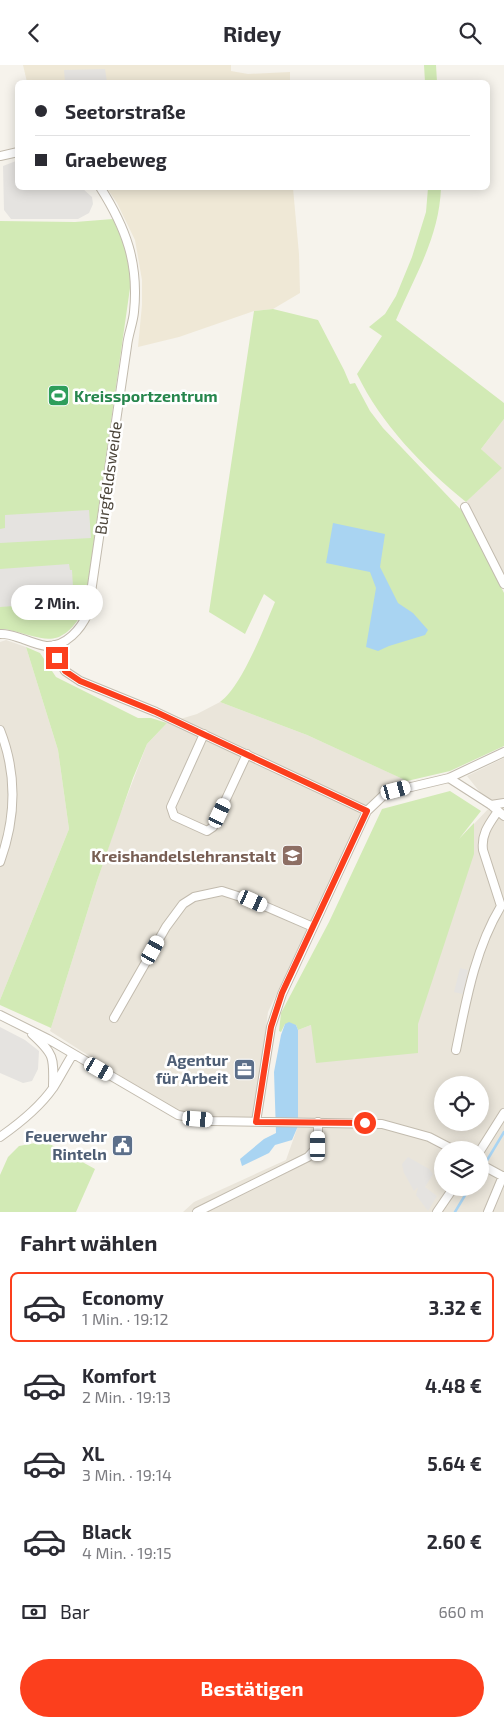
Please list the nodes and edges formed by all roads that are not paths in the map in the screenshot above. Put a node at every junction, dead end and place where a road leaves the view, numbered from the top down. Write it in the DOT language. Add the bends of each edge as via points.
graph roads {
  1 [pos="15,153"];
  2 [pos="0,156"];
  3 [pos="102,190"];
  4 [pos="465,507"];
  5 [pos="504,584"];
  6 [pos="0,634"];
  7 [pos="54,645"];
  8 [pos="0,730"];
  9 [pos="204,734"];
  10 [pos="504,752"];
  11 [pos="247,754"];
  12 [pos="449,778"];
  13 [pos="504,803"];
  14 [pos="491,805"];
  15 [pos="367,811"];
  16 [pos="501,814"];
  17 [pos="0,862"];
  18 [pos="503,907"];
  19 [pos="313,927"];
  20 [pos="0,1015"];
  21 [pos="114,1018"];
  22 [pos="25,1027"];
  23 [pos="456,1050"];
  24 [pos="73,1054"];
  25 [pos="52,1088"];
  26 [pos="504,1113"];
  27 [pos="256,1122"];
  28 [pos="318,1122"];
  29 [pos="0,1137"];
  30 [pos="437,1141"];
  31 [pos="486,1141"];
  32 [pos="489,1169"];
  33 [pos="503,1177"];
  34 [pos="448,1196"];
  35 [pos="197,1212"];
  36 [pos="437,1212"];
  37 [pos="488,1212"];
  1 -- 2 [label="street"];
  3 -- 7 [label="street, Burgfeldsweide" via="130,247 136,275 134,315 126,346 88,613 77,632"];
  4 -- 5 [label="street"];
  6 -- 7 [label="street" via="41,645"];
  7 -- 9 [label="street" via="65,671 80,681"];
  8 -- 17 [label="street" via="11,765 13,793 9,833"];
  9 -- 11 [label="street"];
  9 -- 11 [label="street" via="171,807 174,816 207,831 213,827"];
  10 -- 12 [label="street"];
  11 -- 15 [label="street"];
  12 -- 14 [label="street"];
  12 -- 15 [label="street" via="386,793"];
  13 -- 14 [label="street"];
  14 -- 16 [label="street"];
  15 -- 19 [label="street"];
  16 -- 18 [label="street" via="487,827 482,841"];
  18 -- 23 [label="street" via="490,925 478,959"];
  19 -- 21 [label="street" via="222,891 194,897 183,904 166,927"];
  19 -- 27 [label="street" via="282,993 271,1027"];
  20 -- 22 [label="street"];
  22 -- 24 [label="street"];
  22 -- 25 [label="street" via="48,1048 52,1057"];
  24 -- 25 [label="street"];
  24 -- 27 [label="street" via="178,1115 212,1121"];
  25 -- 29 [label="street" via="26,1118"];
  26 -- 31 [label="street"];
  27 -- 28 [label="street"];
  28 -- 30 [label="street" via="398,1127"];
  28 -- 35 [label="street" via="318,1146 308,1157"];
  32 -- 33 [label="street"];
  33 -- 37 [label="street"];
  34 -- 36 [label="street"];
}
